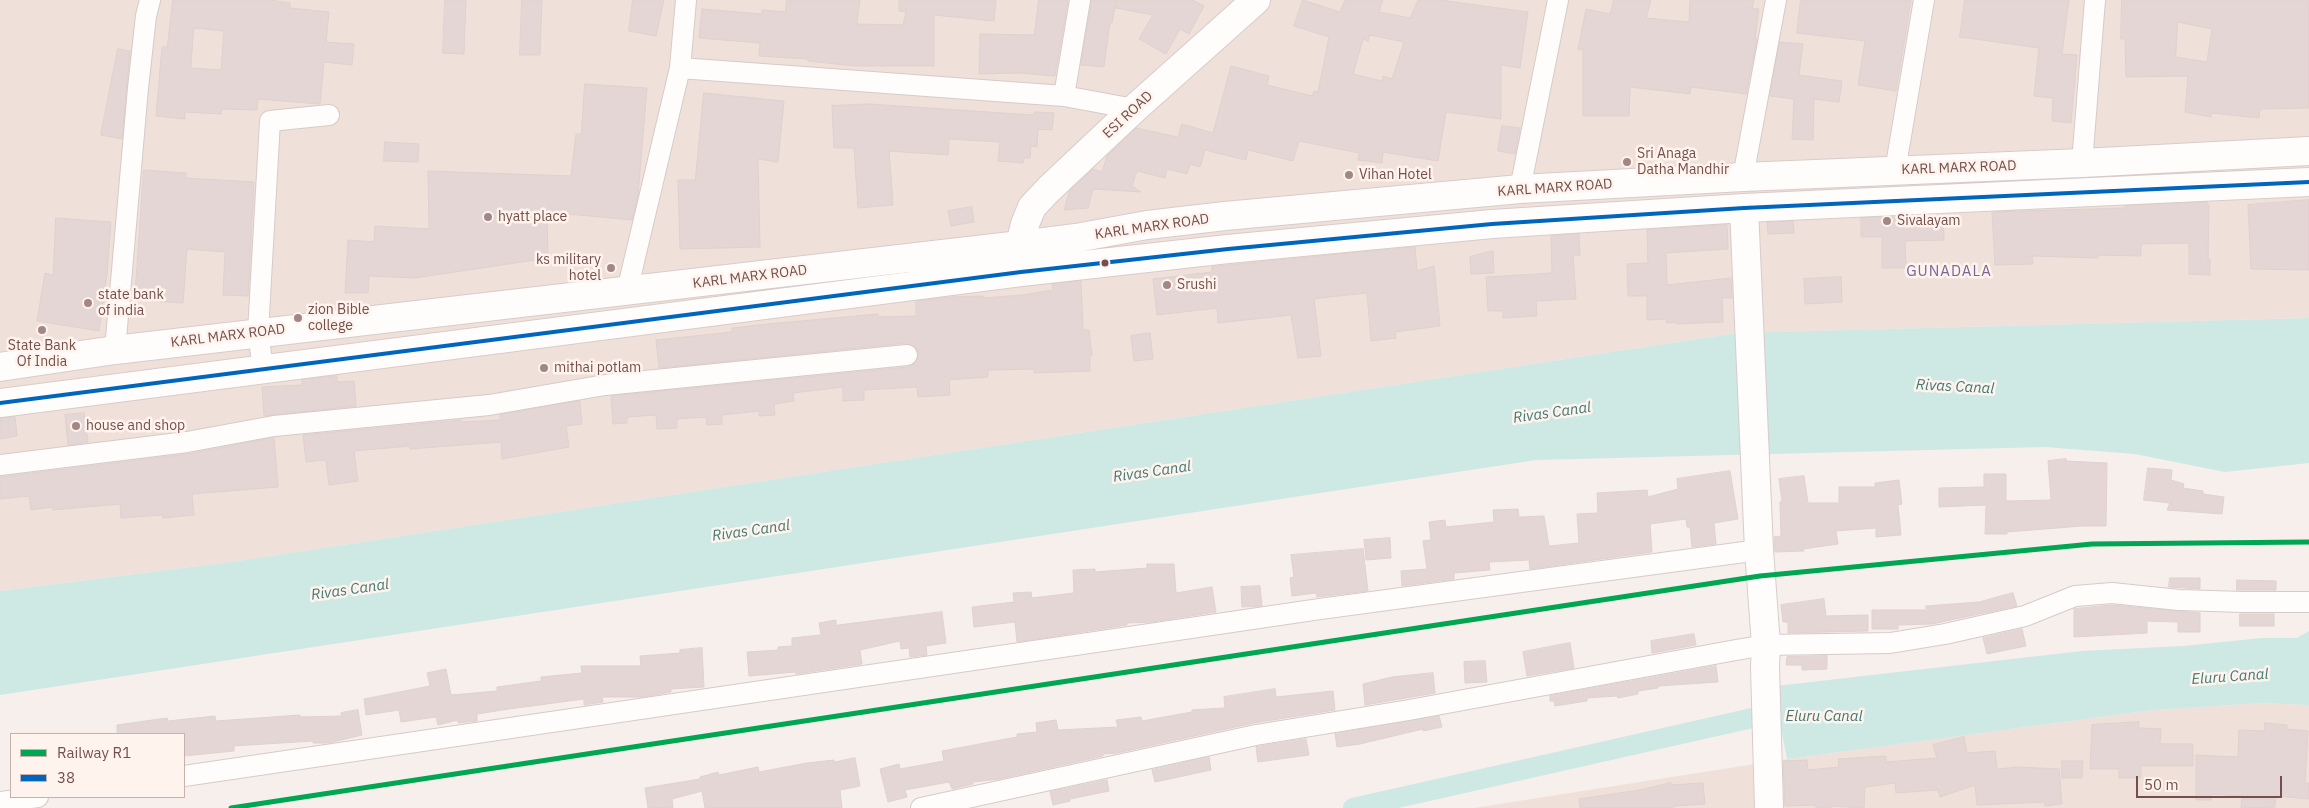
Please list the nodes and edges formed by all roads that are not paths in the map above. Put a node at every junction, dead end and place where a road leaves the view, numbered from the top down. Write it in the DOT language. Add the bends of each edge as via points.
graph roads {
  1 [pos="150,0"];
  2 [pos="686,0"];
  3 [pos="1080,0"];
  4 [pos="1256,0"];
  5 [pos="1558,0"];
  6 [pos="1776,0"];
  7 [pos="1924,0"];
  8 [pos="2095,0"];
  9 [pos="680,68"];
  10 [pos="1064,96"];
  11 [pos="1134,109"];
  12 [pos="329,115"];
  13 [pos="2309,150"];
  14 [pos="2082,163"];
  15 [pos="1894,171"];
  16 [pos="1848,172"];
  17 [pos="1743,176"];
  18 [pos="2309,182"];
  19 [pos="1520,189"];
  20 [pos="1490,192"];
  21 [pos="1848,204"];
  22 [pos="1744,208"];
  23 [pos="1225,216"];
  24 [pos="1492,224"];
  25 [pos="1020,245"];
  26 [pos="1228,249"];
  27 [pos="754,276"];
  28 [pos="627,291"];
  29 [pos="759,306"];
  30 [pos="258,332"];
  31 [pos="115,350"];
  32 [pos="907,355"];
  33 [pos="0,367"];
  34 [pos="263,369"];
  35 [pos="0,403"];
  36 [pos="0,465"];
  37 [pos="1759,550"];
  38 [pos="2305,602"];
  39 [pos="1765,656"];
  40 [pos="185,776"];
  41 [pos="30,798"];
  42 [pos="0,802"];
  43 [pos="921,808"];
  44 [pos="1769,808"];
  1 -- 31 [label="street" via="138,88"];
  2 -- 9 [label="street"];
  3 -- 10 [label="street"];
  4 -- 11 [label="main road, ESI ROAD"];
  5 -- 19 [label="street"];
  6 -- 17 [label="street"];
  7 -- 15 [label="street"];
  8 -- 14 [label="street"];
  9 -- 10 [label="street"];
  9 -- 28 [label="street"];
  10 -- 11 [label="street"];
  11 -- 25 [label="main road, ESI ROAD" via="1032,207"];
  12 -- 30 [label="street" via="270,122"];
  13 -- 14 [label="main road, KARL MARX ROAD"];
  14 -- 15 [label="main road, KARL MARX ROAD"];
  15 -- 16 [label="main road, KARL MARX ROAD"];
  16 -- 17 [label="main road, KARL MARX ROAD"];
  16 -- 21 [label="main road"];
  17 -- 19 [label="main road, KARL MARX ROAD"];
  18 -- 21 [label="main road, KARL MARX ROAD"];
  19 -- 20 [label="main road, KARL MARX ROAD"];
  20 -- 23 [label="main road, KARL MARX ROAD"];
  20 -- 24 [label="main road"];
  21 -- 22 [label="main road, KARL MARX ROAD"];
  22 -- 24 [label="main road, KARL MARX ROAD"];
  22 -- 37 [label="main road"];
  23 -- 25 [label="main road, KARL MARX ROAD"];
  23 -- 26 [label="main road"];
  24 -- 26 [label="main road, KARL MARX ROAD"];
  25 -- 27 [label="main road, KARL MARX ROAD"];
  26 -- 29 [label="main road, KARL MARX ROAD"];
  27 -- 28 [label="main road, KARL MARX ROAD"];
  27 -- 29 [label="main road"];
  28 -- 30 [label="main road, KARL MARX ROAD"];
  29 -- 34 [label="main road, KARL MARX ROAD"];
  30 -- 31 [label="main road, KARL MARX ROAD"];
  30 -- 34 [label="street"];
  31 -- 33 [label="main road, KARL MARX ROAD"];
  32 -- 36 [label="street" via="605,385 489,405 274,426 187,442"];
  34 -- 35 [label="main road, KARL MARX ROAD"];
  37 -- 39 [label="main road"];
  37 -- 40 [label="street" via="1311,610"];
  38 -- 39 [label="street" via="2233,602 2112,593 2075,596 2025,616 1946,634"];
  39 -- 43 [label="street" via="1256,735"];
  39 -- 44 [label="main road"];
  41 -- 42 [label="street"];
}
